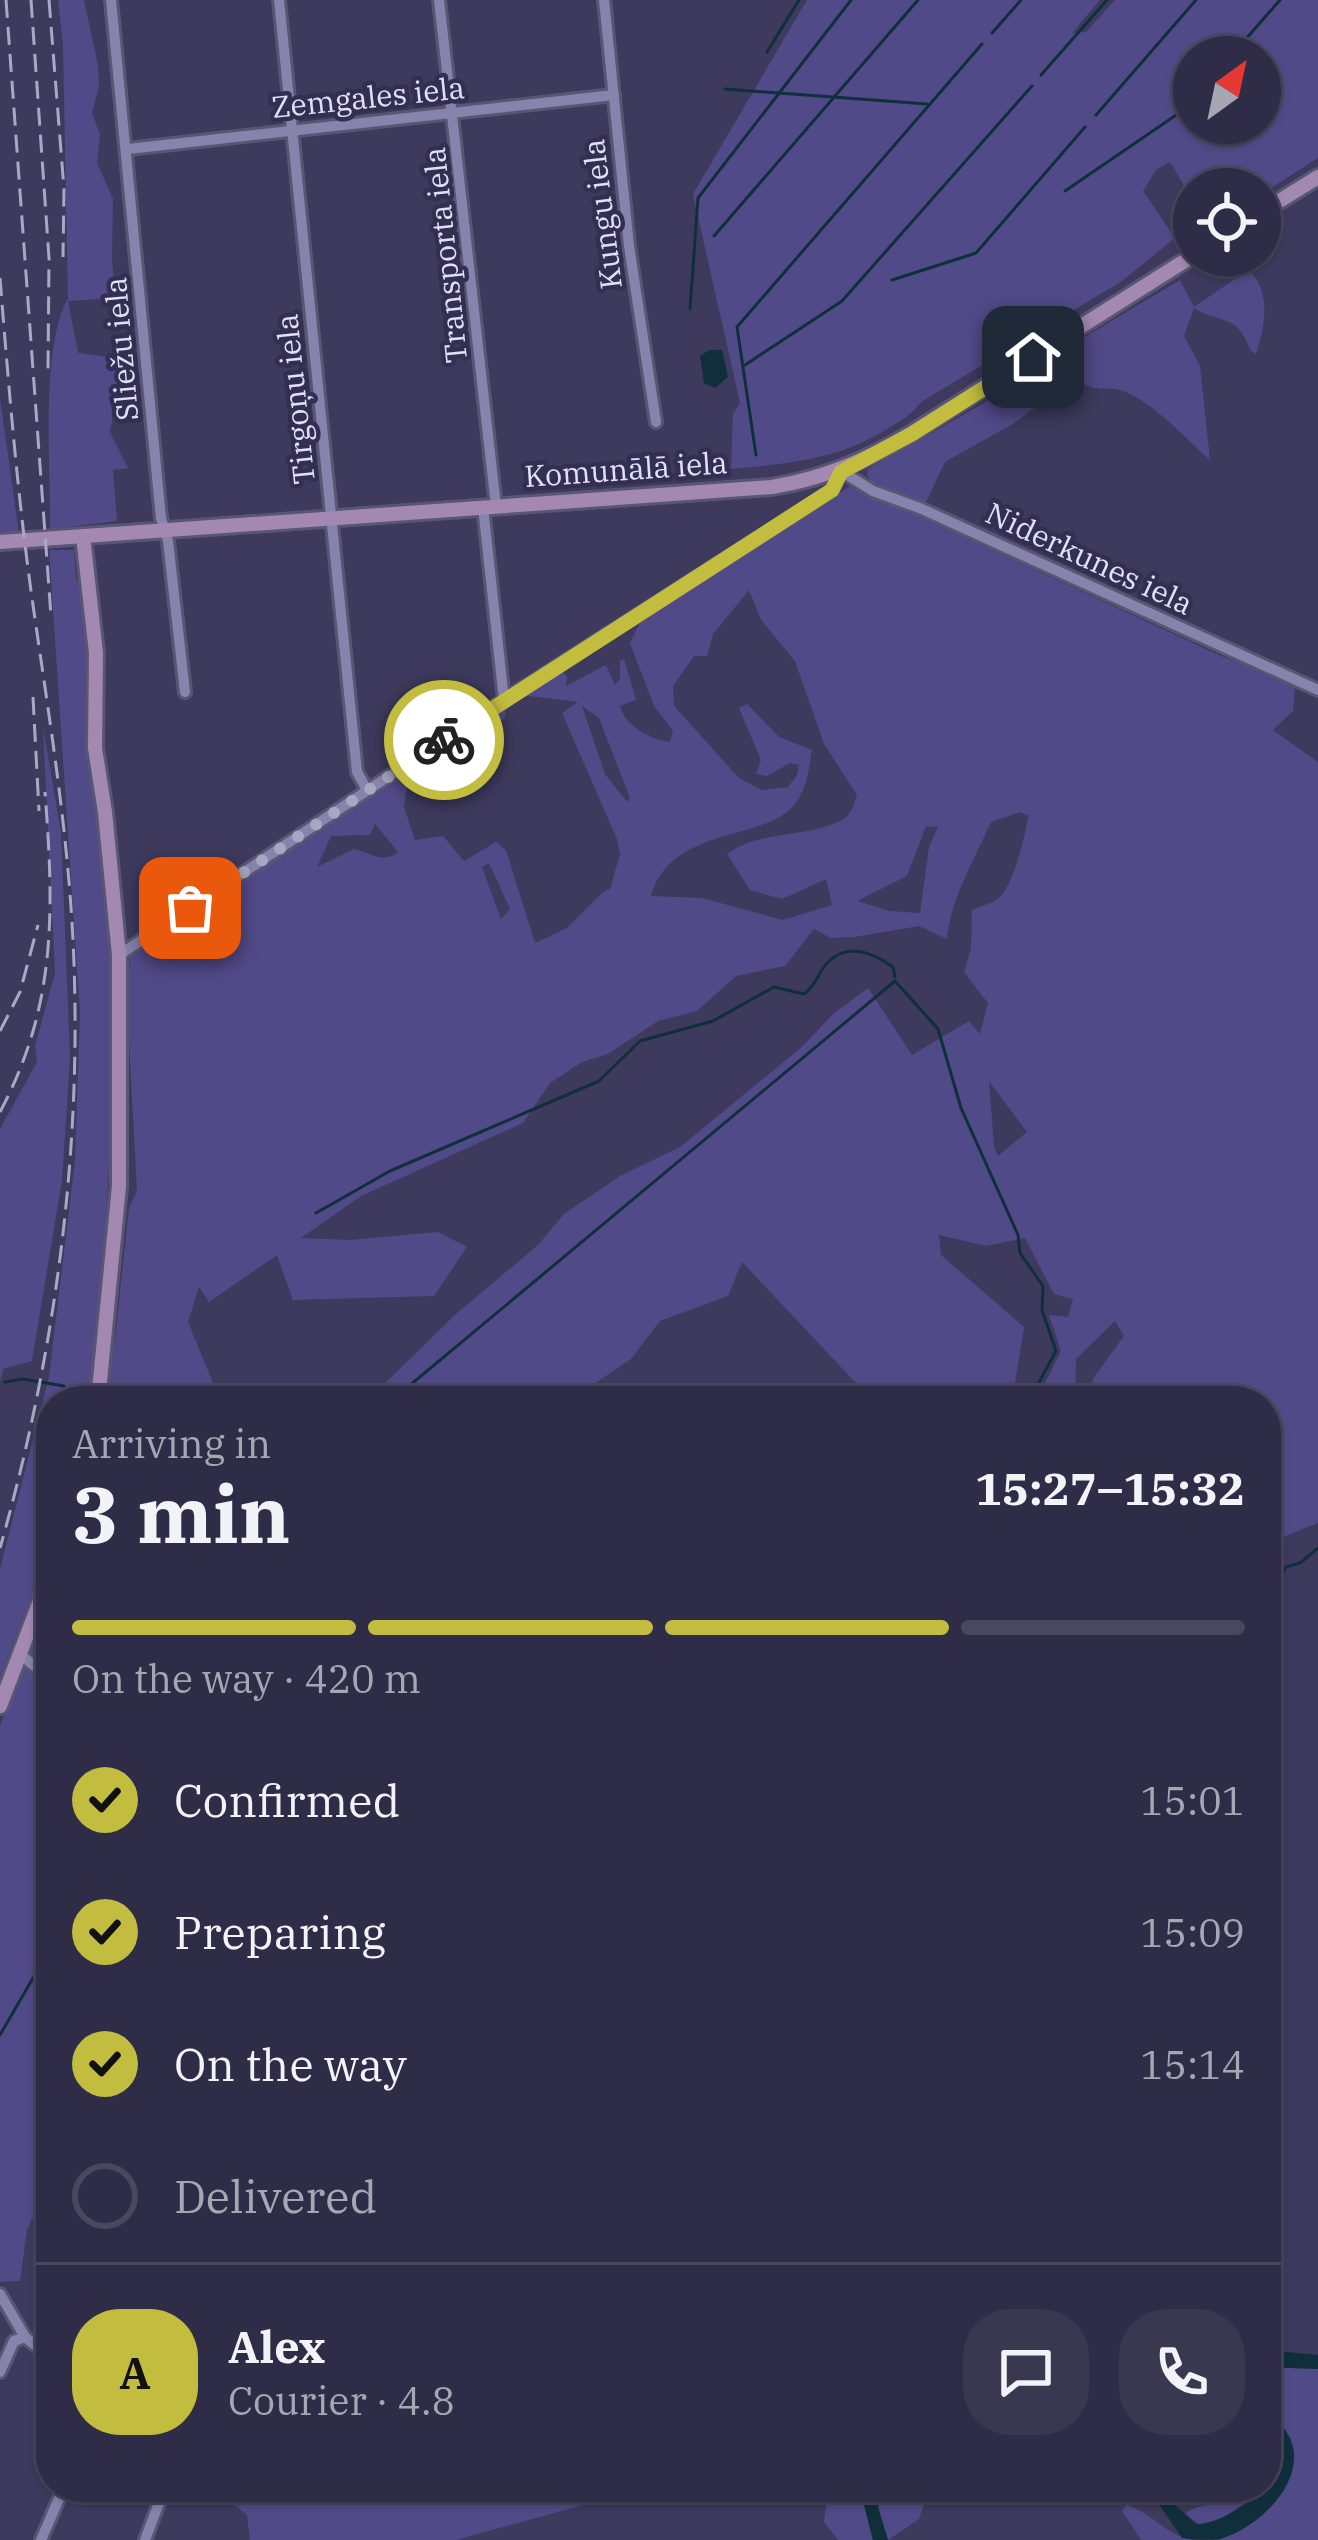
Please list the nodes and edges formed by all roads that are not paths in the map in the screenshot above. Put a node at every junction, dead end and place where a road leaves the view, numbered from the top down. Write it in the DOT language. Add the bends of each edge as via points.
graph roads {
  1 [pos="111,0"];
  2 [pos="279,0"];
  3 [pos="439,0"];
  4 [pos="604,0"];
  5 [pos="614,95"];
  6 [pos="455,112"];
  7 [pos="292,130"];
  8 [pos="128,148"];
  9 [pos="1318,177"];
  10 [pos="1281,200"];
  11 [pos="1173,268"];
  12 [pos="656,422"];
  13 [pos="841,472"];
  14 [pos="490,507"];
  15 [pos="333,518"];
  16 [pos="165,531"];
  17 [pos="83,536"];
  18 [pos="0,542"];
  19 [pos="1318,690"];
  20 [pos="185,692"];
  21 [pos="504,700"];
  22 [pos="367,790"];
  23 [pos="118,955"];
  24 [pos="99,1386"];
  25 [pos="36,1615"];
  26 [pos="22,1656"];
  27 [pos="36,1667"];
  28 [pos="0,1706"];
  29 [pos="0,2294"];
  30 [pos="26,2337"];
  31 [pos="36,2345"];
  32 [pos="0,2372"];
  33 [pos="57,2502"];
  34 [pos="159,2502"];
  35 [pos="41,2540"];
  36 [pos="145,2540"];
  1 -- 8 [label="street, Sliežu iela"];
  2 -- 7 [label="street, Tirgoņu iela"];
  3 -- 6 [label="street, Transporta iela"];
  4 -- 5 [label="street, Kungu iela"];
  5 -- 6 [label="street, Zemgales iela"];
  5 -- 12 [label="street, Kungu iela"];
  6 -- 7 [label="street, Zemgales iela"];
  6 -- 14 [label="street, Transporta iela"];
  7 -- 8 [label="street, Zemgales iela"];
  7 -- 15 [label="street, Tirgoņu iela"];
  8 -- 16 [label="street, Sliežu iela"];
  9 -- 10 [label="street"];
  11 -- 13 [label="street, Komunālā iela"];
  13 -- 14 [label="street, Komunālā iela" via="772,487"];
  13 -- 19 [label="street, Niderkunes iela"];
  13 -- 21 [label="street" via="832,490"];
  14 -- 15 [label="street, Komunālā iela"];
  14 -- 21 [label="street, Transporta iela"];
  15 -- 16 [label="street, Komunālā iela"];
  15 -- 22 [label="street, Tirgoņu iela" via="357,772"];
  16 -- 17 [label="street, Komunālā iela"];
  16 -- 20 [label="street, Sliežu iela"];
  17 -- 18 [label="street, Komunālā iela"];
  17 -- 23 [label="street"];
  21 -- 22 [label="street"];
  22 -- 23 [label="street"];
  23 -- 24 [label="street" via="119,1186"];
  25 -- 26 [label="street"];
  26 -- 27 [label="street"];
  26 -- 28 [label="street"];
  29 -- 30 [label="street"];
  30 -- 31 [label="street"];
  30 -- 32 [label="street" via="14,2341"];
  33 -- 35 [label="street"];
  34 -- 36 [label="street"];
}
